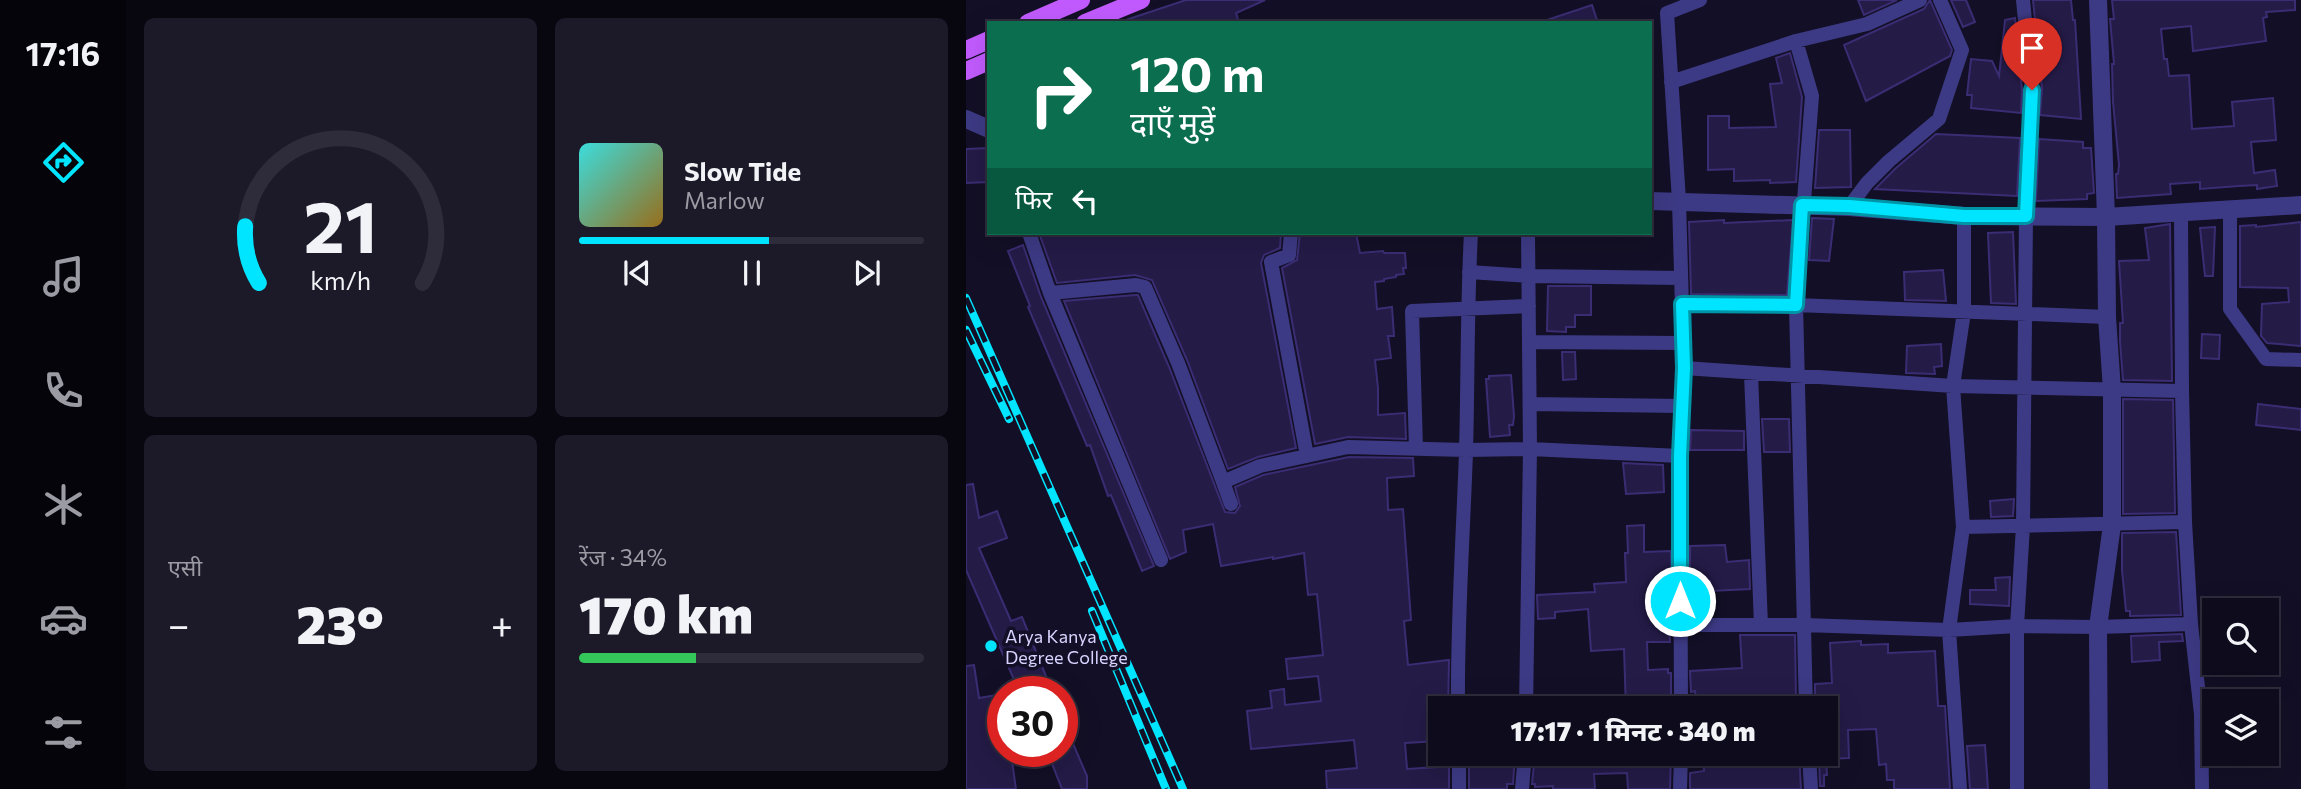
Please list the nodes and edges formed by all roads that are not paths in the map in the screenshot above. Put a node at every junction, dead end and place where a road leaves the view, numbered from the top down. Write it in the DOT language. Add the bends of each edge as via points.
graph roads {
  1 [pos="1081,0"];
  2 [pos="1141,0"];
  3 [pos="1700,0"];
  4 [pos="1920,0"];
  5 [pos="1940,0"];
  6 [pos="2023,0"];
  7 [pos="2098,0"];
  8 [pos="1033,21"];
  9 [pos="1090,21"];
  10 [pos="987,41"];
  11 [pos="1796,41"];
  12 [pos="966,50"];
  13 [pos="987,62"];
  14 [pos="966,71"];
  15 [pos="1671,82"];
  16 [pos="966,119"];
  17 [pos="987,128"];
  18 [pos="1652,201"];
  19 [pos="1679,201"];
  20 [pos="1802,205"];
  21 [pos="2301,205"];
  22 [pos="1849,206"];
  23 [pos="2230,210"];
  24 [pos="2181,213"];
  25 [pos="1964,216"];
  26 [pos="2026,216"];
  27 [pos="2106,217"];
  28 [pos="1030,235"];
  29 [pos="1290,235"];
  30 [pos="1471,235"];
  31 [pos="1528,235"];
  32 [pos="1469,272"];
  33 [pos="1529,276"];
  34 [pos="1681,278"];
  35 [pos="1049,293"];
  36 [pos="1682,304"];
  37 [pos="1796,305"];
  38 [pos="1529,306"];
  39 [pos="1467,308"];
  40 [pos="1964,312"];
  41 [pos="2025,314"];
  42 [pos="2107,317"];
  43 [pos="1529,342"];
  44 [pos="1683,344"];
  45 [pos="2301,360"];
  46 [pos="1684,368"];
  47 [pos="1751,374"];
  48 [pos="1799,375"];
  49 [pos="1953,386"];
  50 [pos="2024,388"];
  51 [pos="2112,390"];
  52 [pos="2182,391"];
  53 [pos="1530,404"];
  54 [pos="1683,407"];
  55 [pos="1416,449"];
  56 [pos="1530,449"];
  57 [pos="1466,450"];
  58 [pos="1307,456"];
  59 [pos="1680,456"];
  60 [pos="1223,482"];
  61 [pos="1231,504"];
  62 [pos="2185,522"];
  63 [pos="2112,524"];
  64 [pos="2023,526"];
  65 [pos="1963,527"];
  66 [pos="1161,560"];
  67 [pos="2191,624"];
  68 [pos="1680,625"];
  69 [pos="1761,625"];
  70 [pos="1804,625"];
  71 [pos="2017,626"];
  72 [pos="2098,627"];
  73 [pos="1949,630"];
  74 [pos="1458,696"];
  75 [pos="1526,696"];
  76 [pos="1681,696"];
  77 [pos="1806,696"];
  78 [pos="1459,766"];
  79 [pos="1524,766"];
  80 [pos="1681,766"];
  81 [pos="1810,766"];
  82 [pos="1459,789"];
  83 [pos="1522,789"];
  84 [pos="1681,789"];
  85 [pos="1811,789"];
  86 [pos="1959,789"];
  87 [pos="2017,789"];
  88 [pos="2099,789"];
  89 [pos="2202,789"];
  1 -- 8 [label="main road"];
  2 -- 9 [label="main road"];
  3 -- 15 [label="street" via="1667,13"];
  4 -- 11 [label="street" via="1867,24"];
  5 -- 22 [label="street" via="1962,50 1939,119 1889,161"];
  6 -- 26 [label="street" via="2032,90"];
  7 -- 27 [label="street"];
  10 -- 12 [label="main road"];
  11 -- 15 [label="street"];
  11 -- 20 [label="street" via="1812,96"];
  13 -- 14 [label="main road"];
  15 -- 19 [label="street"];
  16 -- 17 [label="street"];
  18 -- 19 [label="street"];
  19 -- 20 [label="street"];
  19 -- 34 [label="street"];
  20 -- 22 [label="street"];
  20 -- 37 [label="street"];
  21 -- 23 [label="street"];
  22 -- 25 [label="street"];
  23 -- 24 [label="street"];
  23 -- 45 [label="street" via="2230,309 2266,359"];
  24 -- 27 [label="street"];
  24 -- 52 [label="street"];
  25 -- 26 [label="street"];
  25 -- 40 [label="street"];
  26 -- 27 [label="street"];
  26 -- 41 [label="street"];
  27 -- 42 [label="street"];
  28 -- 35 [label="street"];
  29 -- 58 [label="street" via="1289,255 1270,262"];
  30 -- 32 [label="street"];
  31 -- 33 [label="street"];
  32 -- 33 [label="street"];
  32 -- 39 [label="street"];
  33 -- 34 [label="street"];
  33 -- 38 [label="street"];
  34 -- 36 [label="street"];
  35 -- 60 [label="street" via="1145,287"];
  35 -- 66 [label="street"];
  36 -- 37 [label="street"];
  36 -- 44 [label="street"];
  37 -- 40 [label="street"];
  37 -- 48 [label="street"];
  38 -- 39 [label="street"];
  38 -- 43 [label="street"];
  39 -- 55 [label="street" via="1412,311"];
  39 -- 57 [label="street"];
  40 -- 41 [label="street"];
  40 -- 49 [label="street"];
  41 -- 42 [label="street"];
  41 -- 50 [label="street"];
  42 -- 51 [label="street"];
  43 -- 44 [label="street"];
  43 -- 53 [label="street"];
  44 -- 46 [label="street"];
  46 -- 47 [label="street"];
  46 -- 54 [label="street"];
  47 -- 48 [label="street"];
  47 -- 69 [label="street"];
  48 -- 49 [label="street"];
  48 -- 70 [label="street"];
  49 -- 50 [label="street"];
  49 -- 65 [label="street"];
  50 -- 51 [label="street"];
  50 -- 64 [label="street"];
  51 -- 52 [label="street"];
  51 -- 63 [label="street"];
  52 -- 62 [label="street"];
  53 -- 54 [label="street"];
  53 -- 56 [label="street"];
  54 -- 59 [label="street"];
  55 -- 57 [label="street"];
  55 -- 58 [label="street" via="1348,447"];
  56 -- 57 [label="street"];
  56 -- 59 [label="street"];
  56 -- 75 [label="street"];
  57 -- 74 [label="street"];
  58 -- 60 [label="street" via="1259,466"];
  59 -- 68 [label="street"];
  60 -- 61 [label="street"];
  62 -- 63 [label="street"];
  62 -- 67 [label="street"];
  63 -- 64 [label="street"];
  63 -- 72 [label="street"];
  64 -- 65 [label="street"];
  64 -- 71 [label="street"];
  65 -- 73 [label="street"];
  67 -- 72 [label="street"];
  67 -- 89 [label="street" via="2201,714"];
  68 -- 69 [label="street"];
  68 -- 76 [label="street"];
  69 -- 70 [label="street"];
  70 -- 73 [label="street"];
  70 -- 77 [label="street"];
  71 -- 72 [label="street"];
  71 -- 73 [label="street"];
  71 -- 87 [label="street"];
  72 -- 88 [label="street"];
  73 -- 86 [label="street"];
  78 -- 82 [label="street"];
  79 -- 83 [label="street"];
  80 -- 84 [label="street"];
  81 -- 85 [label="street"];
}
